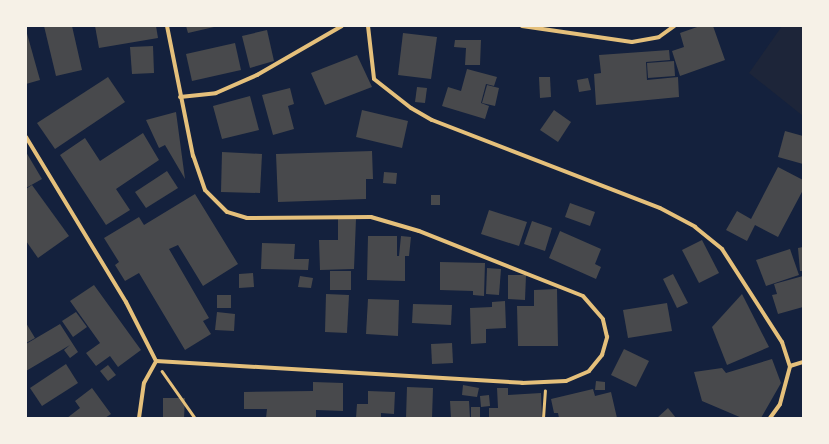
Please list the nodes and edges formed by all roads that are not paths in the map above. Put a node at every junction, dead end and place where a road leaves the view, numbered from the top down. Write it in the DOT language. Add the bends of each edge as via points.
graph roads {
  1 [pos="167,26"];
  2 [pos="342,26"];
  3 [pos="368,26"];
  4 [pos="522,26"];
  5 [pos="674,26"];
  6 [pos="180,97"];
  7 [pos="26,137"];
  8 [pos="156,361"];
  9 [pos="803,362"];
  10 [pos="790,366"];
  11 [pos="139,418"];
  12 [pos="770,418"];
  1 -- 6 [label="street"];
  2 -- 6 [label="street" via="257,75 216,92"];
  3 -- 10 [label="street" via="374,79 411,108 432,120 660,208 695,227 722,249 782,342"];
  4 -- 5 [label="street" via="632,42 658,37"];
  6 -- 8 [label="street" via="192,156 205,190 227,212 247,218 371,217 419,231 537,275 584,296 603,319 607,337 602,355 589,371 566,381 522,383"];
  7 -- 8 [label="street" via="126,302"];
  8 -- 11 [label="street" via="144,383"];
  9 -- 10 [label="street"];
  10 -- 12 [label="street" via="780,404"];
}
